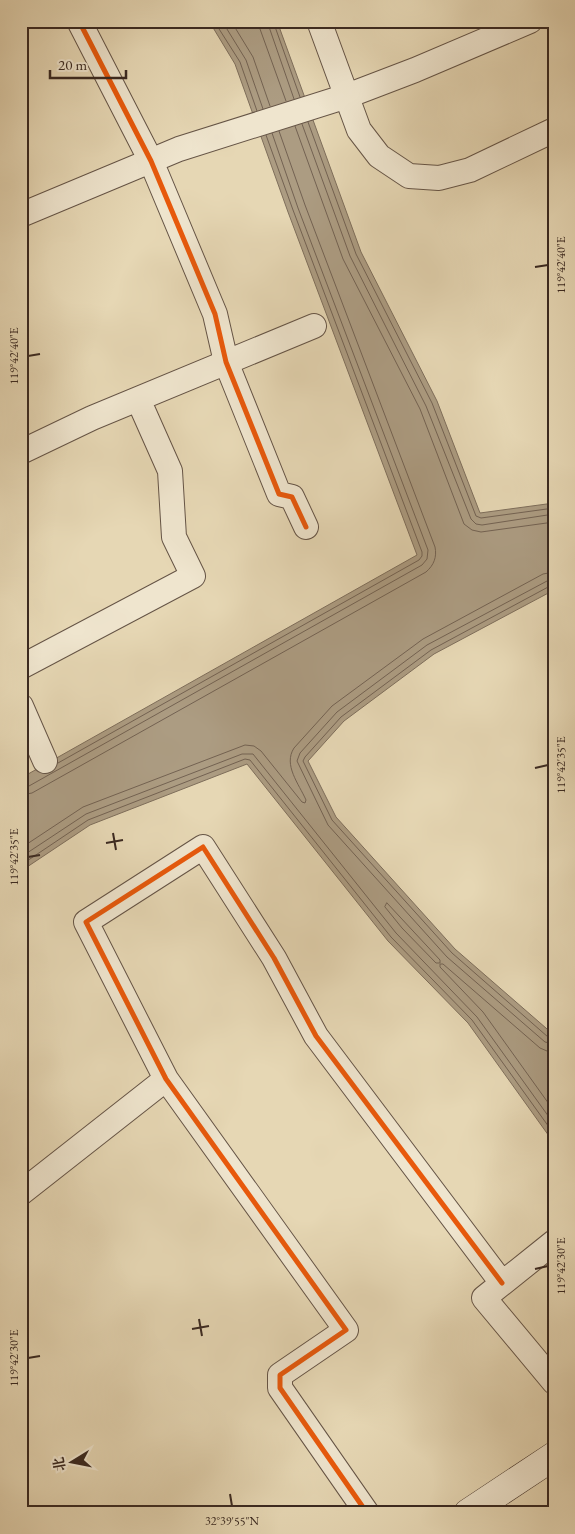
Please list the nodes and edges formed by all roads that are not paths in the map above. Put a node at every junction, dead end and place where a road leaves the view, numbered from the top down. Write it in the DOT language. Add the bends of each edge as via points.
graph roads {
  1 [pos="80,21"];
  2 [pos="319,21"];
  3 [pos="530,21"];
  4 [pos="341,98"];
  5 [pos="554,130"];
  6 [pos="150,161"];
  7 [pos="21,215"];
  8 [pos="314,326"];
  9 [pos="226,362"];
  10 [pos="138,399"];
  11 [pos="21,452"];
  12 [pos="306,526"];
  13 [pos="21,667"];
  14 [pos="21,706"];
  15 [pos="45,761"];
  16 [pos="166,1079"];
  17 [pos="21,1193"];
  18 [pos="554,1242"];
  19 [pos="502,1284"];
  20 [pos="554,1382"];
  21 [pos="554,1456"];
  22 [pos="367,1513"];
  23 [pos="468,1513"];
  1 -- 6 [label="street"];
  2 -- 4 [label="street"];
  3 -- 4 [label="street"];
  4 -- 5 [label="street" via="359,130 380,156 408,176 439,178 470,170"];
  4 -- 6 [label="street"];
  6 -- 7 [label="street"];
  6 -- 9 [label="street" via="215,314"];
  8 -- 9 [label="street"];
  9 -- 10 [label="street"];
  9 -- 12 [label="street" via="279,494 292,497"];
  10 -- 11 [label="street"];
  10 -- 13 [label="street" via="170,471 174,538 193,576"];
  14 -- 15 [label="street"];
  16 -- 17 [label="street"];
  16 -- 19 [label="street" via="86,922 203,847 274,958 316,1036"];
  16 -- 22 [label="street" via="346,1330 280,1375 280,1388"];
  18 -- 19 [label="street"];
  19 -- 20 [label="street" via="484,1298"];
  21 -- 23 [label="street"];
}
